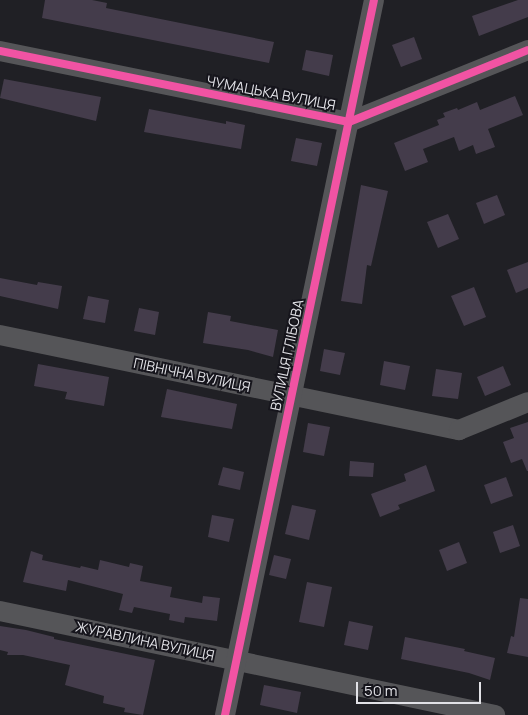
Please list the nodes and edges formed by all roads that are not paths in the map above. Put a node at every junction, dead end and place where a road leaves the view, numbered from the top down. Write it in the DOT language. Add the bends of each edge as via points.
graph roads {
  1 [pos="374,0"];
  2 [pos="528,50"];
  3 [pos="0,52"];
  4 [pos="349,122"];
  5 [pos="0,336"];
  6 [pos="291,395"];
  7 [pos="528,402"];
  8 [pos="0,610"];
  9 [pos="236,660"];
  10 [pos="225,715"];
  11 [pos="495,715"];
  1 -- 4 [label="street, ВУЛИЦЯ ГЛІБОВА"];
  2 -- 4 [label="street, ЧУМАЦЬКА ВУЛИЦЯ"];
  3 -- 4 [label="street, ЧУМАЦЬКА ВУЛИЦЯ"];
  4 -- 6 [label="street, ВУЛИЦЯ ГЛІБОВА"];
  5 -- 6 [label="street, ПІВНІЧНА ВУЛИЦЯ"];
  6 -- 7 [label="street, ПІВНІЧНА ВУЛИЦЯ" via="459,430"];
  6 -- 9 [label="street, ВУЛИЦЯ ГЛІБОВА"];
  8 -- 9 [label="street, ЖУРАВЛИНА ВУЛИЦЯ"];
  9 -- 10 [label="street, ВУЛИЦЯ ГЛІБОВА"];
  9 -- 11 [label="street, ЖУРАВЛИНА ВУЛИЦЯ"];
}
